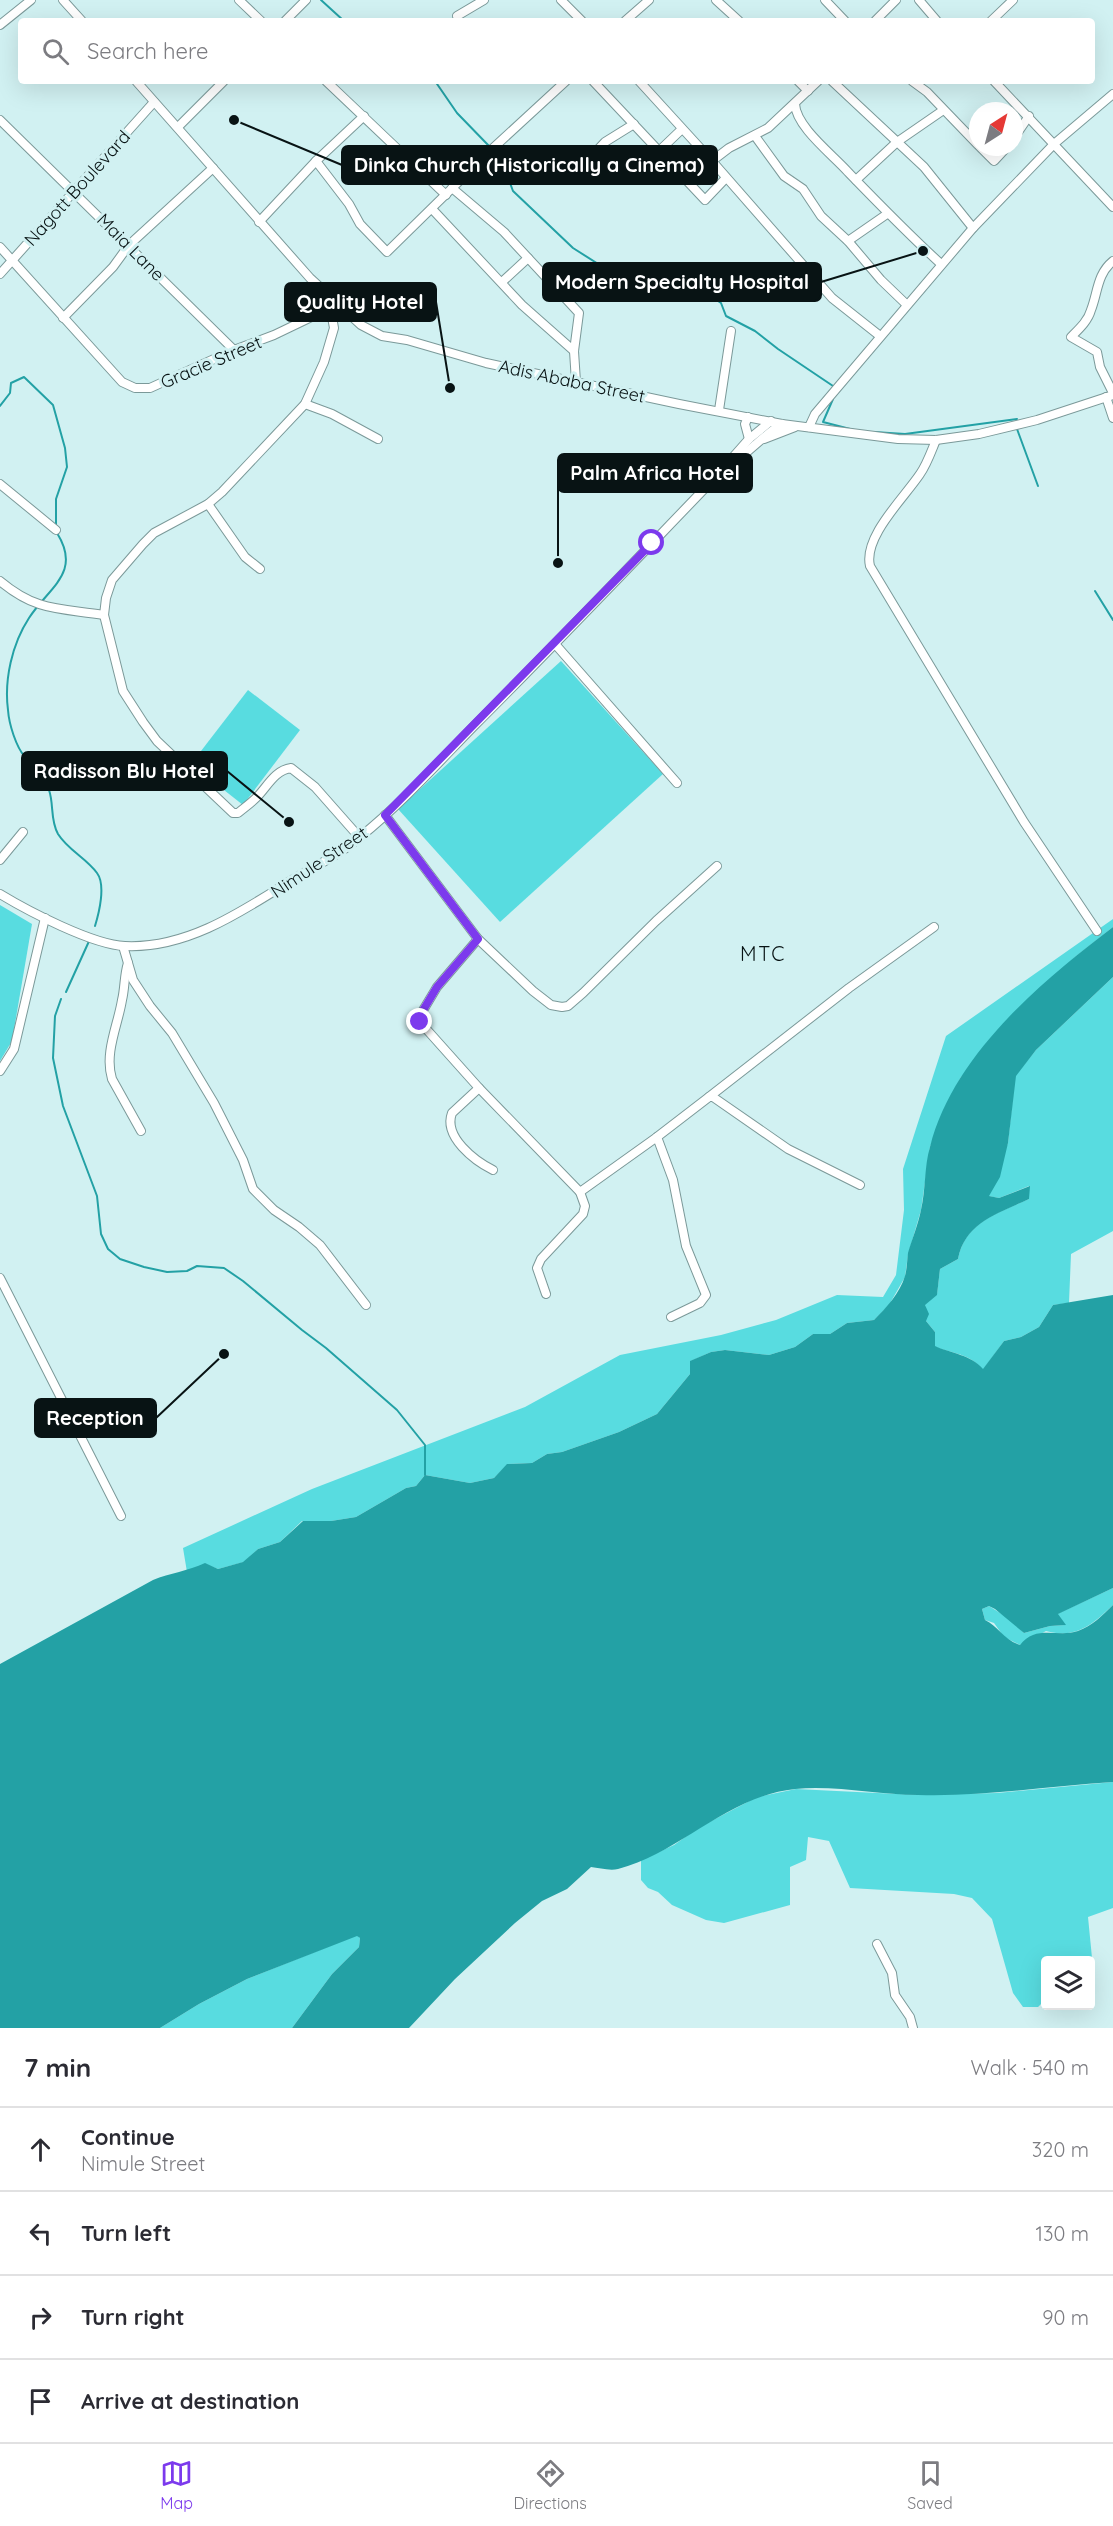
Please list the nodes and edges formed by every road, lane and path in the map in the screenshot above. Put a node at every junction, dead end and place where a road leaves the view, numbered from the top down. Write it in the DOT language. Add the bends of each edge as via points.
graph roads {
  1 [pos="31,0"];
  2 [pos="63,0"];
  3 [pos="239,0"];
  4 [pos="306,0"];
  5 [pos="484,0"];
  6 [pos="561,0"];
  7 [pos="649,0"];
  8 [pos="717,0"];
  9 [pos="825,0"];
  10 [pos="896,0"];
  11 [pos="919,0"];
  12 [pos="1013,0"];
  13 [pos="457,16"];
  14 [pos="78,18"];
  15 [pos="258,18"];
  16 [pos="288,18"];
  17 [pos="579,18"];
  18 [pos="628,18"];
  19 [pos="736,18"];
  20 [pos="842,18"];
  21 [pos="878,18"];
  22 [pos="935,18"];
  23 [pos="994,18"];
  24 [pos="0,25"];
  25 [pos="139,84"];
  26 [pos="221,84"];
  27 [pos="329,84"];
  28 [pos="563,84"];
  29 [pos="596,84"];
  30 [pos="642,84"];
  31 [pos="801,84"];
  32 [pos="815,84"];
  33 [pos="835,84"];
  34 [pos="916,84"];
  35 [pos="997,84"];
  36 [pos="808,91"];
  37 [pos="1113,94"];
  38 [pos="154,102"];
  39 [pos="795,104"];
  40 [pos="942,111"];
  41 [pos="364,116"];
  42 [pos="1029,116"];
  43 [pos="0,120"];
  44 [pos="634,124"];
  45 [pos="1023,125"];
  46 [pos="178,128"];
  47 [pos="682,129"];
  48 [pos="755,136"];
  49 [pos="969,137"];
  50 [pos="897,142"];
  51 [pos="1054,144"];
  52 [pos="660,150"];
  53 [pos="988,156"];
  54 [pos="999,156"];
  55 [pos="588,160"];
  56 [pos="316,161"];
  57 [pos="712,161"];
  58 [pos="213,168"];
  59 [pos="725,179"];
  60 [pos="856,180"];
  61 [pos="452,188"];
  62 [pos="75,191"];
  63 [pos="446,195"];
  64 [pos="1113,207"];
  65 [pos="433,210"];
  66 [pos="887,214"];
  67 [pos="260,222"];
  68 [pos="973,228"];
  69 [pos="848,240"];
  70 [pos="129,245"];
  71 [pos="0,247"];
  72 [pos="528,258"];
  73 [pos="13,260"];
  74 [pos="1113,261"];
  75 [pos="940,264"];
  76 [pos="0,274"];
  77 [pos="502,282"];
  78 [pos="337,303"];
  79 [pos="906,304"];
  80 [pos="324,311"];
  81 [pos="63,318"];
  82 [pos="732,331"];
  83 [pos="880,336"];
  84 [pos="234,350"];
  85 [pos="574,351"];
  86 [pos="576,382"];
  87 [pos="1111,395"];
  88 [pos="304,404"];
  89 [pos="719,410"];
  90 [pos="748,417"];
  91 [pos="1113,418"];
  92 [pos="771,421"];
  93 [pos="782,424"];
  94 [pos="799,426"];
  95 [pos="809,427"];
  96 [pos="378,439"];
  97 [pos="749,439"];
  98 [pos="763,440"];
  99 [pos="936,440"];
  100 [pos="724,468"];
  101 [pos="0,484"];
  102 [pos="208,504"];
  103 [pos="56,530"];
  104 [pos="260,569"];
  105 [pos="0,581"];
  106 [pos="104,615"];
  107 [pos="555,644"];
  108 [pos="676,783"];
  109 [pos="385,815"];
  110 [pos="23,832"];
  111 [pos="360,838"];
  112 [pos="0,860"];
  113 [pos="717,866"];
  114 [pos="0,894"];
  115 [pos="45,918"];
  116 [pos="934,927"];
  117 [pos="1097,931"];
  118 [pos="478,939"];
  119 [pos="123,946"];
  120 [pos="128,961"];
  121 [pos="0,1071"];
  122 [pos="479,1088"];
  123 [pos="708,1097"];
  124 [pos="141,1131"];
  125 [pos="657,1137"];
  126 [pos="493,1170"];
  127 [pos="860,1185"];
  128 [pos="580,1192"];
  129 [pos="0,1278"];
  130 [pos="546,1294"];
  131 [pos="366,1305"];
  132 [pos="671,1317"];
  133 [pos="122,1516"];
  134 [pos="877,1944"];
  135 [pos="913,2028"];
  1 -- 24 [label="street"];
  2 -- 14 [label="street"];
  3 -- 15 [label="street"];
  4 -- 16 [label="street"];
  5 -- 13 [label="street"];
  6 -- 17 [label="street"];
  7 -- 18 [label="street"];
  8 -- 19 [label="street"];
  9 -- 20 [label="street"];
  10 -- 21 [label="street"];
  11 -- 22 [label="street"];
  12 -- 23 [label="street"];
  25 -- 38 [label="street, Adis Ababa Street"];
  26 -- 46 [label="street"];
  27 -- 41 [label="street"];
  28 -- 61 [label="street"];
  29 -- 44 [label="street"];
  30 -- 47 [label="street"];
  31 -- 36 [label="street"];
  32 -- 36 [label="street"];
  33 -- 50 [label="street"];
  34 -- 40 [label="street"];
  35 -- 42 [label="street"];
  36 -- 39 [label="street"];
  37 -- 51 [label="street"];
  38 -- 46 [label="street, Adis Ababa Street"];
  38 -- 62 [label="street, Nagott Boulevard"];
  39 -- 48 [label="street"];
  39 -- 60 [label="street" via="802,122"];
  40 -- 49 [label="street"];
  40 -- 50 [label="street"];
  41 -- 56 [label="street"];
  41 -- 63 [label="street"];
  42 -- 45 [label="street"];
  42 -- 51 [label="street"];
  43 -- 62 [label="street, Maia Lane"];
  44 -- 52 [label="street"];
  44 -- 55 [label="street" via="605,142"];
  46 -- 58 [label="street, Adis Ababa Street"];
  47 -- 52 [label="street"];
  47 -- 57 [label="street"];
  48 -- 57 [label="street"];
  48 -- 69 [label="street" via="784,176 803,189 821,216"];
  50 -- 60 [label="street"];
  50 -- 68 [label="street" via="932,176"];
  51 -- 64 [label="street"];
  51 -- 68 [label="street"];
  52 -- 59 [label="street" via="705,200"];
  53 -- 54 [label="street" via="994,162"];
  56 -- 65 [label="street" via="360,224 387,252"];
  56 -- 67 [label="street"];
  57 -- 59 [label="street"];
  58 -- 67 [label="street, Adis Ababa Street"];
  58 -- 70 [label="street"];
  59 -- 83 [label="street" via="832,298"];
  60 -- 66 [label="street"];
  61 -- 63 [label="street"];
  61 -- 72 [label="street"];
  62 -- 70 [label="street, Maia Lane"];
  62 -- 73 [label="street, Nagott Boulevard"];
  63 -- 65 [label="street"];
  65 -- 77 [label="street"];
  66 -- 69 [label="street"];
  66 -- 75 [label="street"];
  67 -- 78 [label="street, Adis Ababa Street"];
  68 -- 75 [label="street"];
  69 -- 79 [label="street"];
  70 -- 81 [label="street"];
  70 -- 84 [label="street, Maia Lane"];
  71 -- 73 [label="street, Gracie Street"];
  72 -- 77 [label="street"];
  72 -- 85 [label="street" via="580,315"];
  73 -- 76 [label="street, Nagott Boulevard"];
  73 -- 81 [label="street, Gracie Street"];
  74 -- 87 [label="street" via="1101,275 1086,321 1071,337 1097,352"];
  75 -- 79 [label="street"];
  77 -- 85 [label="street"];
  78 -- 80 [label="street, Gracie Street"];
  78 -- 86 [label="street, Adis Ababa Street" via="361,325 382,336"];
  79 -- 83 [label="street"];
  80 -- 84 [label="street, Gracie Street"];
  80 -- 88 [label="street" via="332,316 334,328 324,362"];
  81 -- 84 [label="street, Gracie Street" via="122,382 135,388 154,387"];
  82 -- 89 [label="street"];
  83 -- 95 [label="street" via="815,414"];
  85 -- 86 [label="street"];
  86 -- 89 [label="street, Adis Ababa Street"];
  87 -- 91 [label="street"];
  87 -- 99 [label="street, Adis Ababa Street" via="1007,428"];
  88 -- 96 [label="street"];
  88 -- 102 [label="street"];
  89 -- 90 [label="street, Adis Ababa Street"];
  90 -- 92 [label="street, Adis Ababa Street"];
  90 -- 97 [label="street" via="745,424"];
  92 -- 93 [label="street, Adis Ababa Street"];
  92 -- 97 [label="street, Nimule Street"];
  93 -- 94 [label="street, Adis Ababa Street"];
  93 -- 98 [label="street, Nimule Street"];
  94 -- 95 [label="street, Adis Ababa Street"];
  94 -- 98 [label="street"];
  95 -- 99 [label="street, Adis Ababa Street" via="898,440"];
  97 -- 100 [label="street, Nimule Street"];
  98 -- 100 [label="street, Nimule Street"];
  99 -- 117 [label="street" via="922,470 871,543 870,566 1024,822"];
  100 -- 107 [label="street, Nimule Street"];
  101 -- 103 [label="street"];
  102 -- 104 [label="street" via="245,557"];
  102 -- 106 [label="street" via="154,533 143,544 112,580"];
  105 -- 106 [label="street" via="15,594 42,607"];
  106 -- 111 [label="street" via="123,691 143,722 157,741 232,813 238,813 272,779 291,768 315,787"];
  107 -- 108 [label="street"];
  107 -- 109 [label="street, Nimule Street"];
  109 -- 111 [label="street, Nimule Street"];
  109 -- 118 [label="street"];
  110 -- 112 [label="street"];
  111 -- 119 [label="street, Nimule Street" via="220,923 159,944"];
  113 -- 118 [label="street" via="568,1006 551,1005"];
  114 -- 115 [label="street, Nimule Street"];
  115 -- 119 [label="street, Nimule Street"];
  115 -- 121 [label="street" via="14,1049"];
  116 -- 123 [label="street"];
  118 -- 122 [label="street" via="437,987 419,1017"];
  119 -- 120 [label="street"];
  120 -- 124 [label="street" via="109,1071"];
  120 -- 131 [label="street" via="133,980 172,1033 214,1103 254,1189 274,1210 320,1245"];
  122 -- 126 [label="street" via="452,1113 451,1126 467,1152"];
  122 -- 128 [label="street"];
  123 -- 125 [label="street"];
  123 -- 127 [label="street" via="718,1099 788,1149"];
  125 -- 128 [label="street"];
  125 -- 132 [label="street" via="673,1180 686,1246 706,1295 700,1303"];
  128 -- 130 [label="street" via="585,1206 583,1214 537,1268"];
  129 -- 133 [label="street"];
  134 -- 135 [label="street" via="892,1972 895,1995"];
}
